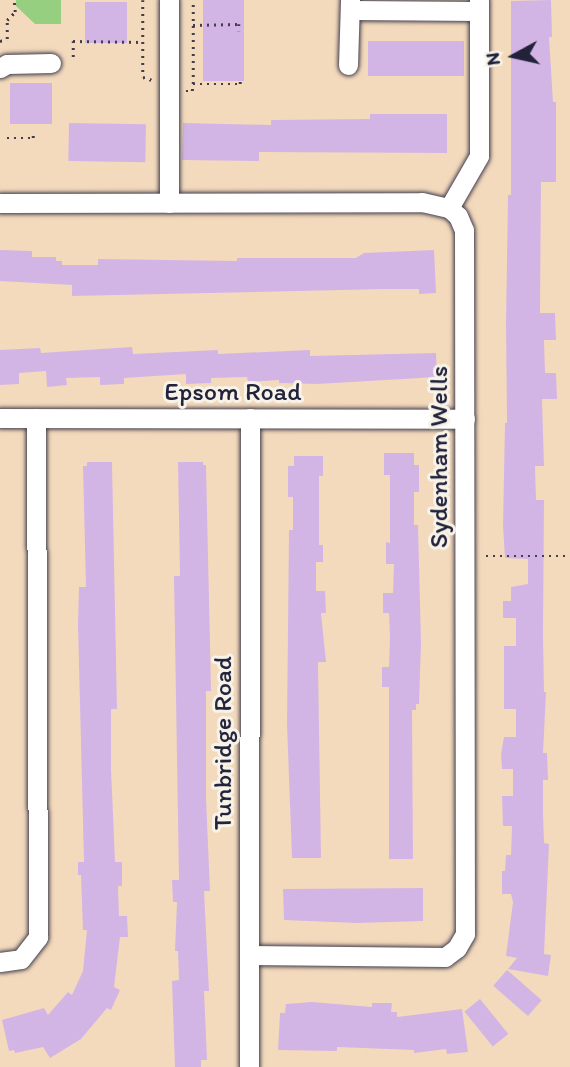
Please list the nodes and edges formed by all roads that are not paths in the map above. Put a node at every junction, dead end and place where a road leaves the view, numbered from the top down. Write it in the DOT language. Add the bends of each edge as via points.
graph roads {
  1 [pos="169,0"];
  2 [pos="350,5"];
  3 [pos="479,5"];
  4 [pos="51,63"];
  5 [pos="348,65"];
  6 [pos="0,68"];
  7 [pos="0,203"];
  8 [pos="169,203"];
  9 [pos="449,208"];
  10 [pos="0,418"];
  11 [pos="36,418"];
  12 [pos="250,418"];
  13 [pos="465,419"];
  14 [pos="249,955"];
  15 [pos="0,962"];
  16 [pos="249,1067"];
  1 -- 8 [label="street"];
  2 -- 3 [label="street"];
  2 -- 5 [label="street"];
  3 -- 9 [label="street" via="479,156"];
  4 -- 6 [label="street"];
  7 -- 8 [label="street"];
  8 -- 9 [label="street" via="422,202"];
  9 -- 13 [label="street, Sydenham Wells" via="458,216 465,237"];
  10 -- 11 [label="street, Epsom Road"];
  11 -- 12 [label="street, Epsom Road"];
  11 -- 15 [label="street" via="37,937 21,959"];
  12 -- 13 [label="street, Epsom Road"];
  12 -- 14 [label="street, Tunbridge Road"];
  13 -- 14 [label="street, Sydenham Wells" via="465,934 445,957"];
  14 -- 16 [label="street, Tunbridge Road"];
}
